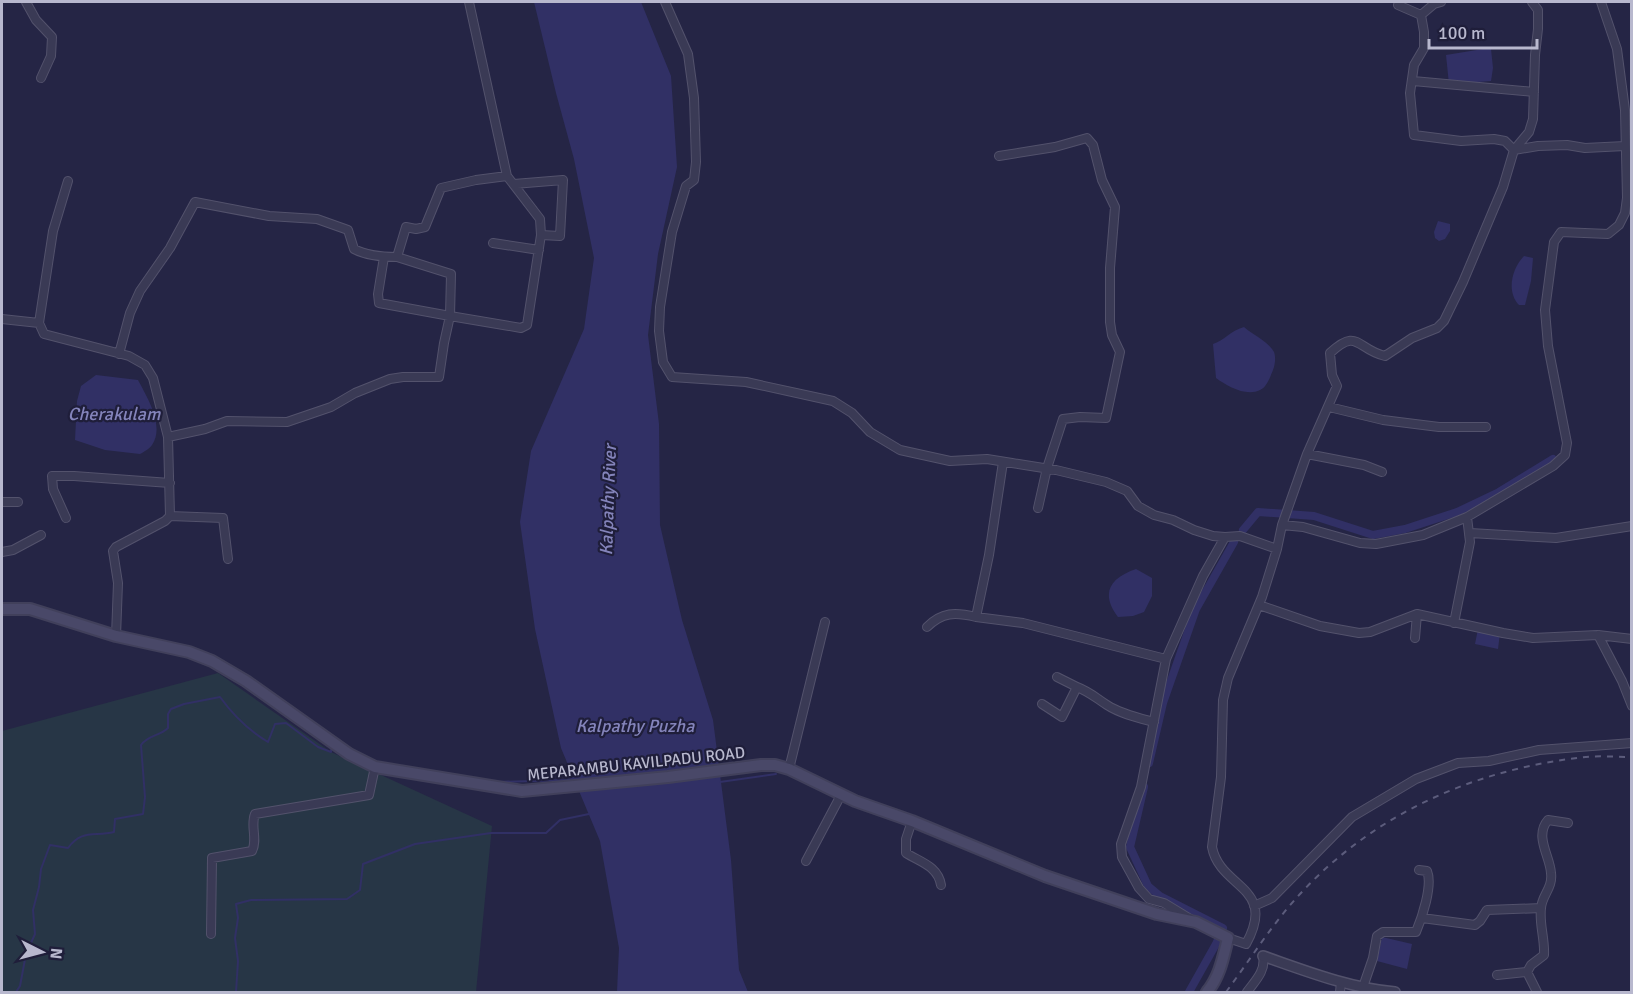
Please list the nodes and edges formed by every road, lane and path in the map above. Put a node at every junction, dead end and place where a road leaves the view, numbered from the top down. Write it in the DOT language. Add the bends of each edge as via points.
graph roads {
  1 [pos="26,2"];
  2 [pos="469,2"];
  3 [pos="665,2"];
  4 [pos="1441,2"];
  5 [pos="1532,2"];
  6 [pos="1601,2"];
  7 [pos="1398,5"];
  8 [pos="1421,15"];
  9 [pos="41,78"];
  10 [pos="1413,81"];
  11 [pos="1534,92"];
  12 [pos="1625,146"];
  13 [pos="1514,150"];
  14 [pos="999,156"];
  15 [pos="507,176"];
  16 [pos="68,181"];
  17 [pos="514,183"];
  18 [pos="542,235"];
  19 [pos="493,243"];
  20 [pos="539,250"];
  21 [pos="384,257"];
  22 [pos="397,257"];
  23 [pos="450,316"];
  24 [pos="2,319"];
  25 [pos="39,323"];
  26 [pos="119,354"];
  27 [pos="1329,407"];
  28 [pos="1486,427"];
  29 [pos="168,437"];
  30 [pos="1307,454"];
  31 [pos="1003,462"];
  32 [pos="1047,468"];
  33 [pos="1382,472"];
  34 [pos="170,483"];
  35 [pos="2,502"];
  36 [pos="18,502"];
  37 [pos="1038,508"];
  38 [pos="170,516"];
  39 [pos="1467,517"];
  40 [pos="66,518"];
  41 [pos="1282,525"];
  42 [pos="1632,526"];
  43 [pos="1470,533"];
  44 [pos="41,536"];
  45 [pos="1225,537"];
  46 [pos="1277,549"];
  47 [pos="2,552"];
  48 [pos="228,559"];
  49 [pos="1258,605"];
  50 [pos="2,609"];
  51 [pos="1417,614"];
  52 [pos="976,617"];
  53 [pos="825,622"];
  54 [pos="1454,623"];
  55 [pos="927,627"];
  56 [pos="1598,635"];
  57 [pos="116,636"];
  58 [pos="1415,638"];
  59 [pos="1632,639"];
  60 [pos="1166,659"];
  61 [pos="1057,677"];
  62 [pos="1077,687"];
  63 [pos="1629,689"];
  64 [pos="1042,704"];
  65 [pos="1632,706"];
  66 [pos="1154,722"];
  67 [pos="1632,743"];
  68 [pos="375,767"];
  69 [pos="789,769"];
  70 [pos="842,795"];
  71 [pos="912,820"];
  72 [pos="1568,823"];
  73 [pos="806,861"];
  74 [pos="1419,870"];
  75 [pos="941,885"];
  76 [pos="1254,906"];
  77 [pos="1541,908"];
  78 [pos="1422,918"];
  79 [pos="1196,922"];
  80 [pos="211,934"];
  81 [pos="1228,938"];
  82 [pos="1263,956"];
  83 [pos="1527,972"];
  84 [pos="1497,975"];
  85 [pos="1341,982"];
  86 [pos="1363,987"];
  87 [pos="1207,993"];
  88 [pos="1247,993"];
  89 [pos="1340,993"];
  90 [pos="1395,993"];
  91 [pos="1537,993"];
  1 -- 9 [label="street" via="52,37 51,56"];
  2 -- 15 [label="street"];
  3 -- 31 [label="street" via="688,54 696,162 694,180 686,186 672,232 660,307 663,362 672,377 746,382 833,401 852,413 870,432 900,450 950,461"];
  4 -- 8 [label="street"];
  5 -- 11 [label="street" via="1538,10"];
  6 -- 12 [label="street" via="1617,48"];
  7 -- 8 [label="street"];
  8 -- 10 [label="street" via="1424,48 1414,65"];
  10 -- 11 [label="street"];
  10 -- 13 [label="street" via="1410,93 1414,135 1471,141 1494,139 1506,141"];
  11 -- 13 [label="street" via="1529,132"];
  12 -- 13 [label="street" via="1538,146"];
  12 -- 39 [label="street" via="1627,198 1619,225 1608,234 1561,232 1554,242 1545,310 1567,443 1565,454 1553,466"];
  13 -- 27 [label="street" via="1505,183 1444,321 1386,356 1375,354 1352,339 1341,343 1330,353 1337,386"];
  14 -- 32 [label="street" via="1087,138 1115,207 1110,322 1120,352 1106,418 1063,419"];
  15 -- 17 [label="street"];
  15 -- 22 [label="street" via="441,188 425,227 405,227"];
  16 -- 25 [label="street" via="53,231"];
  17 -- 18 [label="street" via="540,219"];
  17 -- 18 [label="street" via="563,180 560,236"];
  18 -- 20 [label="street"];
  19 -- 20 [label="street"];
  20 -- 23 [label="street" via="527,325 521,328"];
  21 -- 22 [label="street"];
  21 -- 23 [label="street" via="379,303"];
  21 -- 26 [label="street" via="354,249 348,230 332,223 195,202 140,291"];
  22 -- 23 [label="street" via="451,274"];
  23 -- 29 [label="street" via="439,377 390,379 331,407 287,422 227,421"];
  24 -- 25 [label="street"];
  25 -- 26 [label="street" via="44,334"];
  26 -- 29 [label="street" via="145,365 153,378"];
  27 -- 28 [label="street" via="1439,428"];
  27 -- 30 [label="street"];
  29 -- 34 [label="street"];
  30 -- 33 [label="street"];
  30 -- 41 [label="street"];
  31 -- 32 [label="street"];
  31 -- 52 [label="street"];
  32 -- 37 [label="street"];
  32 -- 45 [label="street" via="1106,482 1127,491 1138,506 1154,514 1212,536"];
  34 -- 38 [label="street"];
  34 -- 40 [label="street" via="51,476"];
  35 -- 36 [label="street"];
  38 -- 48 [label="street" via="223,518"];
  38 -- 57 [label="street" via="113,551 118,583"];
  39 -- 41 [label="street" via="1423,536 1377,544"];
  39 -- 43 [label="street"];
  41 -- 46 [label="street"];
  42 -- 43 [label="street" via="1556,538"];
  43 -- 54 [label="street"];
  44 -- 47 [label="street"];
  45 -- 46 [label="street" via="1240,536"];
  45 -- 60 [label="street"];
  46 -- 49 [label="street"];
  49 -- 51 [label="street" via="1320,626 1359,633"];
  49 -- 76 [label="street" via="1223,700 1221,777 1212,847 1214,858 1249,892"];
  50 -- 57 [label="main road, MEPARAMBU KAVILPADU ROAD" via="30,609"];
  51 -- 54 [label="street"];
  51 -- 58 [label="street"];
  52 -- 55 [label="street" via="945,614"];
  52 -- 60 [label="street" via="1023,623"];
  53 -- 69 [label="street"];
  54 -- 56 [label="street" via="1533,638"];
  56 -- 59 [label="street"];
  56 -- 63 [label="street"];
  57 -- 68 [label="main road, MEPARAMBU KAVILPADU ROAD" via="212,661 349,754"];
  60 -- 66 [label="street"];
  61 -- 62 [label="street"];
  62 -- 64 [label="street" via="1062,717"];
  62 -- 66 [label="street" via="1120,711"];
  63 -- 65 [label="street"];
  66 -- 79 [label="street" via="1141,787 1121,844 1122,857 1149,898"];
  67 -- 76 [label="street" via="1539,750 1458,763 1416,779 1352,817 1272,898"];
  68 -- 69 [label="main road, MEPARAMBU KAVILPADU ROAD" via="522,791 760,765"];
  68 -- 80 [label="street" via="369,795 255,814 252,851 212,858"];
  69 -- 70 [label="main road, MEPARAMBU KAVILPADU ROAD"];
  70 -- 71 [label="main road, MEPARAMBU KAVILPADU ROAD"];
  70 -- 73 [label="street"];
  71 -- 75 [label="street" via="906,853 932,867"];
  71 -- 79 [label="main road, MEPARAMBU KAVILPADU ROAD" via="1066,884 1157,914"];
  72 -- 77 [label="street" via="1548,820 1544,825 1544,850 1552,876"];
  74 -- 78 [label="street" via="1429,875"];
  76 -- 81 [label="street, MEPARAMBU KAVILPADU ROAD" via="1246,944"];
  77 -- 78 [label="street" via="1487,910 1475,925"];
  77 -- 83 [label="street" via="1544,955"];
  78 -- 86 [label="street" via="1416,932 1383,932 1377,936"];
  79 -- 81 [label="main road, MEPARAMBU KAVILPADU ROAD"];
  81 -- 87 [label="main road" via="1222,967"];
  82 -- 85 [label="street"];
  82 -- 88 [label="street" via="1262,972"];
  83 -- 84 [label="street"];
  83 -- 91 [label="street"];
  85 -- 86 [label="street"];
  85 -- 89 [label="street"];
  86 -- 90 [label="street"];
}
